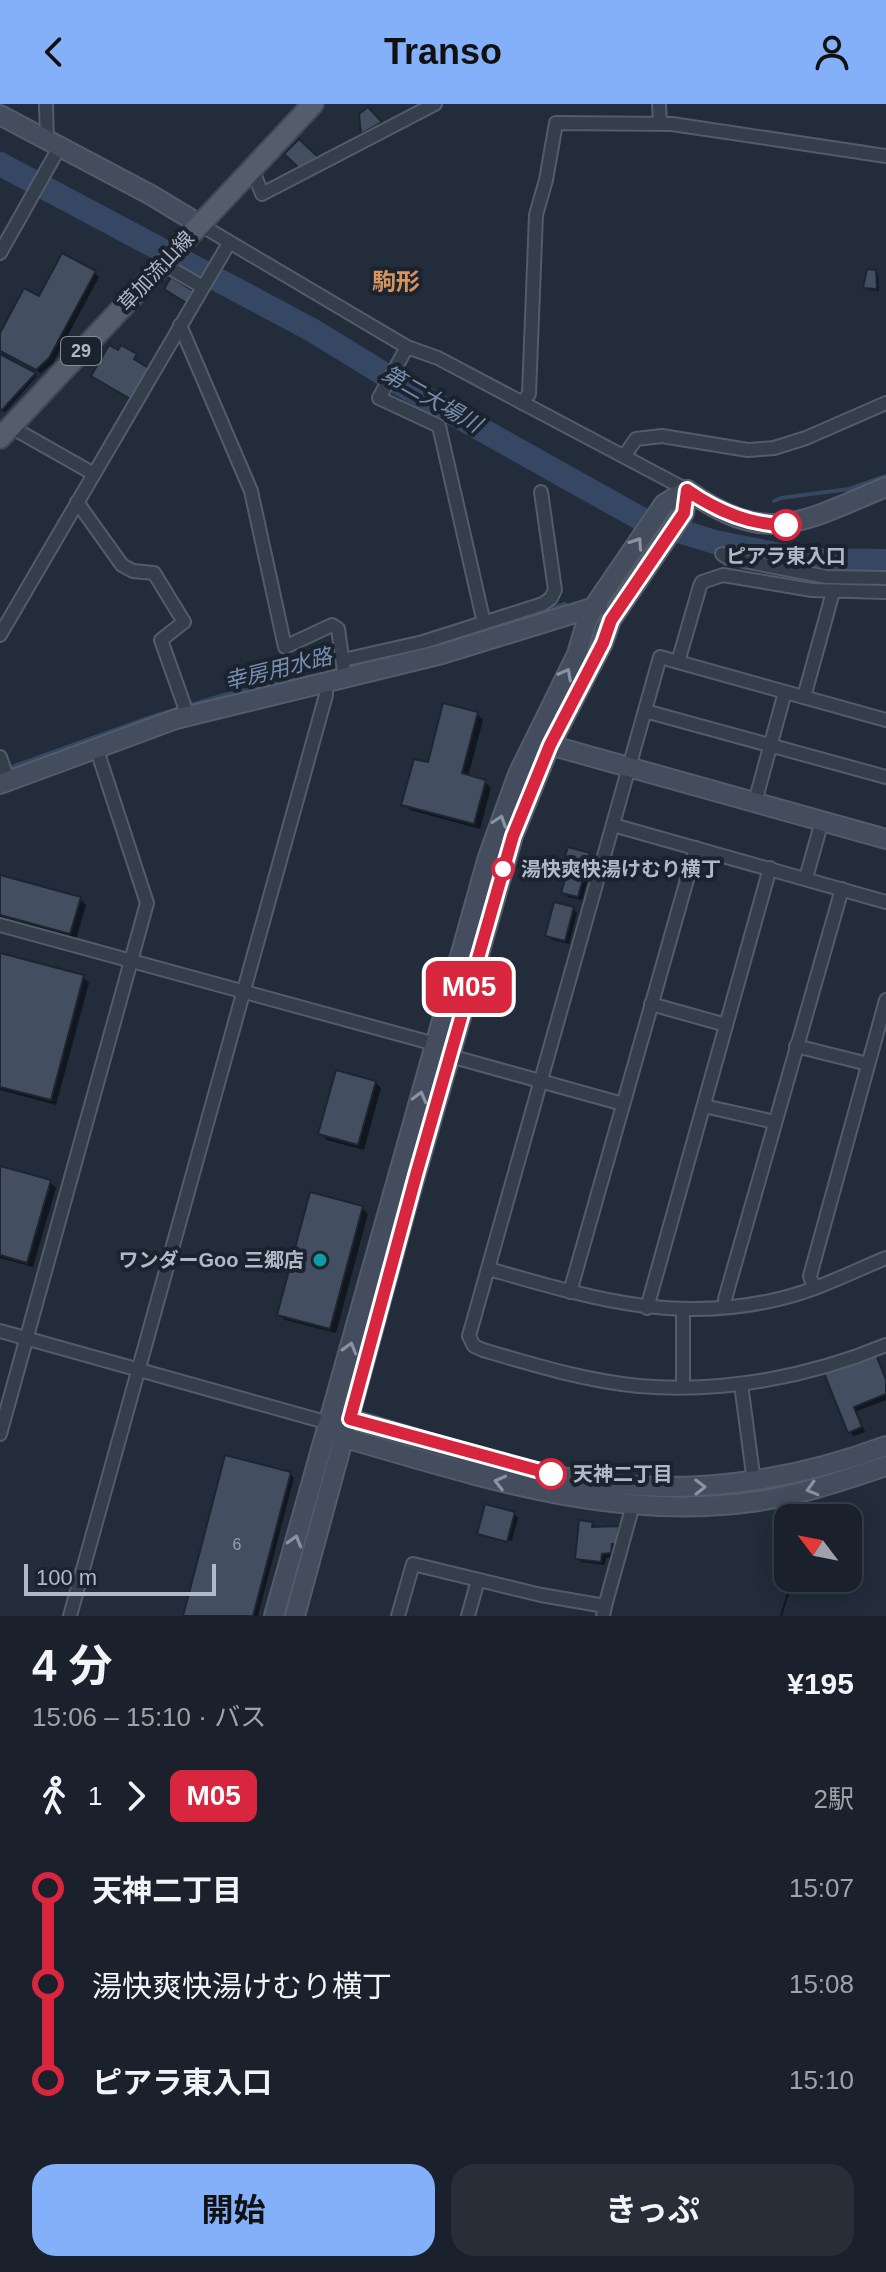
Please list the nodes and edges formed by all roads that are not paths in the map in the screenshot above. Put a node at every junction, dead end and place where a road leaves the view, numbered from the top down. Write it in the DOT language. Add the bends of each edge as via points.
graph roads {
  1 [pos="46,104"];
  2 [pos="313,104"];
  3 [pos="435,104"];
  4 [pos="659,104"];
  5 [pos="0,115"];
  6 [pos="660,123"];
  7 [pos="53,145"];
  8 [pos="886,156"];
  9 [pos="252,168"];
  10 [pos="199,224"];
  11 [pos="229,243"];
  12 [pos="0,253"];
  13 [pos="163,264"];
  14 [pos="203,287"];
  15 [pos="180,325"];
  16 [pos="404,353"];
  17 [pos="522,403"];
  18 [pos="886,403"];
  19 [pos="5,432"];
  20 [pos="625,455"];
  21 [pos="94,474"];
  22 [pos="886,487"];
  23 [pos="687,490"];
  24 [pos="541,492"];
  25 [pos="77,502"];
  26 [pos="722,554"];
  27 [pos="886,578"];
  28 [pos="833,592"];
  29 [pos="886,592"];
  30 [pos="595,605"];
  31 [pos="616,611"];
  32 [pos="484,623"];
  33 [pos="0,635"];
  34 [pos="678,662"];
  35 [pos="344,669"];
  36 [pos="326,682"];
  37 [pos="785,692"];
  38 [pos="804,697"];
  39 [pos="186,711"];
  40 [pos="645,711"];
  41 [pos="886,720"];
  42 [pos="541,743"];
  43 [pos="770,745"];
  44 [pos="96,747"];
  45 [pos="630,767"];
  46 [pos="3,772"];
  47 [pos="886,777"];
  48 [pos="755,802"];
  49 [pos="822,821"];
  50 [pos="613,825"];
  51 [pos="886,839"];
  52 [pos="696,848"];
  53 [pos="770,868"];
  54 [pos="806,878"];
  55 [pos="842,889"];
  56 [pos="886,902"];
  57 [pos="0,925"];
  58 [pos="131,959"];
  59 [pos="244,991"];
  60 [pos="886,1000"];
  61 [pos="651,1004"];
  62 [pos="726,1025"];
  63 [pos="796,1046"];
  64 [pos="442,1050"];
  65 [pos="868,1064"];
  66 [pos="541,1081"];
  67 [pos="623,1104"];
  68 [pos="704,1106"];
  69 [pos="775,1122"];
  70 [pos="886,1258"];
  71 [pos="489,1269"];
  72 [pos="814,1288"];
  73 [pos="570,1292"];
  74 [pos="726,1306"];
  75 [pos="647,1308"];
  76 [pos="683,1310"];
  77 [pos="0,1331"];
  78 [pos="27,1339"];
  79 [pos="886,1345"];
  80 [pos="138,1370"];
  81 [pos="741,1384"];
  82 [pos="683,1387"];
  83 [pos="350,1419"];
  84 [pos="329,1423"];
  85 [pos="0,1434"];
  86 [pos="345,1438"];
  87 [pos="886,1446"];
  88 [pos="886,1466"];
  89 [pos="754,1482"];
  90 [pos="633,1505"];
  91 [pos="478,1580"];
  92 [pos="604,1611"];
  93 [pos="70,1616"];
  94 [pos="274,1616"];
  95 [pos="295,1616"];
  96 [pos="398,1616"];
  97 [pos="468,1616"];
  1 -- 7 [label="street"];
  2 -- 9 [label="main road, 草加流山線 / 29"];
  3 -- 9 [label="street" via="262,194"];
  4 -- 6 [label="street"];
  5 -- 7 [label="street"];
  6 -- 8 [label="street"];
  6 -- 17 [label="street" via="556,123 536,215 529,394"];
  7 -- 10 [label="street"];
  7 -- 12 [label="street" via="47,169"];
  9 -- 10 [label="main road, 草加流山線 / 29"];
  10 -- 11 [label="street"];
  10 -- 13 [label="main road, 草加流山線 / 29"];
  11 -- 14 [label="street"];
  11 -- 16 [label="street"];
  13 -- 14 [label="street"];
  13 -- 19 [label="main road, 草加流山線 / 29"];
  14 -- 15 [label="street"];
  15 -- 21 [label="street"];
  15 -- 35 [label="street" via="251,491 285,647 332,625 338,629"];
  16 -- 17 [label="street" via="438,358"];
  16 -- 32 [label="street" via="379,398 439,426"];
  17 -- 20 [label="street"];
  18 -- 20 [label="street" via="774,448 748,450 662,436 636,439"];
  19 -- 21 [label="street"];
  20 -- 23 [label="street"];
  21 -- 25 [label="street"];
  22 -- 23 [label="street" via="801,522 774,525 735,516"];
  30 -- 23 [label="street, one-way" via="664,504"];
  23 -- 31 [label="street" via="684,513"];
  24 -- 32 [label="street" via="555,590 543,604"];
  25 -- 33 [label="street"];
  25 -- 39 [label="street" via="122,565 154,573 184,622 161,640"];
  26 -- 27 [label="street" via="827,577"];
  28 -- 29 [label="street"];
  28 -- 34 [label="street" via="723,575 702,582"];
  28 -- 38 [label="street"];
  30 -- 31 [label="street"];
  30 -- 35 [label="street" via="442,654"];
  42 -- 30 [label="street, one-way"];
  31 -- 42 [label="street" via="603,643"];
  32 -- 35 [label="street"];
  34 -- 37 [label="street"];
  34 -- 40 [label="street" via="660,657"];
  35 -- 36 [label="street"];
  36 -- 39 [label="street"];
  36 -- 59 [label="street"];
  37 -- 38 [label="street"];
  37 -- 43 [label="street"];
  38 -- 41 [label="street"];
  39 -- 44 [label="street"];
  40 -- 43 [label="street"];
  40 -- 45 [label="street"];
  42 -- 45 [label="street"];
  42 -- 64 [label="street" via="508,799 488,857"];
  43 -- 47 [label="street"];
  43 -- 48 [label="street"];
  44 -- 46 [label="street"];
  44 -- 58 [label="street" via="147,903"];
  45 -- 48 [label="street"];
  45 -- 50 [label="street"];
  48 -- 49 [label="street"];
  49 -- 51 [label="street"];
  49 -- 54 [label="street"];
  50 -- 52 [label="street"];
  50 -- 66 [label="street"];
  52 -- 53 [label="street"];
  52 -- 61 [label="street"];
  53 -- 54 [label="street"];
  53 -- 62 [label="street"];
  54 -- 55 [label="street"];
  55 -- 56 [label="street"];
  55 -- 63 [label="street"];
  57 -- 58 [label="street"];
  58 -- 59 [label="street"];
  58 -- 78 [label="street"];
  59 -- 64 [label="street"];
  59 -- 80 [label="street"];
  60 -- 65 [label="street"];
  61 -- 62 [label="street"];
  61 -- 67 [label="street"];
  62 -- 68 [label="street"];
  63 -- 65 [label="street"];
  63 -- 69 [label="street"];
  64 -- 66 [label="street"];
  64 -- 83 [label="street"];
  84 -- 64 [label="street, one-way"];
  65 -- 72 [label="street" via="810,1276"];
  66 -- 67 [label="street"];
  66 -- 71 [label="street"];
  67 -- 73 [label="street"];
  68 -- 69 [label="street"];
  68 -- 75 [label="street"];
  69 -- 74 [label="street"];
  70 -- 72 [label="street"];
  71 -- 73 [label="street"];
  71 -- 82 [label="street" via="469,1336 474,1346 565,1374"];
  72 -- 74 [label="street"];
  73 -- 75 [label="street"];
  74 -- 76 [label="street"];
  75 -- 76 [label="street"];
  76 -- 82 [label="street"];
  77 -- 78 [label="street"];
  78 -- 80 [label="street"];
  78 -- 85 [label="street"];
  79 -- 81 [label="street" via="832,1365"];
  80 -- 84 [label="street"];
  80 -- 93 [label="street"];
  81 -- 82 [label="street"];
  81 -- 89 [label="street"];
  83 -- 84 [label="street"];
  83 -- 86 [label="street"];
  83 -- 89 [label="street, one-way" via="561,1477 649,1487"];
  84 -- 86 [label="street"];
  94 -- 84 [label="street, one-way"];
  90 -- 86 [label="street, one-way" via="536,1491"];
  86 -- 95 [label="street"];
  87 -- 89 [label="street"];
  88 -- 90 [label="street, one-way" via="750,1502"];
  90 -- 92 [label="street"];
  91 -- 92 [label="street"];
  91 -- 96 [label="street" via="413,1564"];
  91 -- 97 [label="street"];
}
